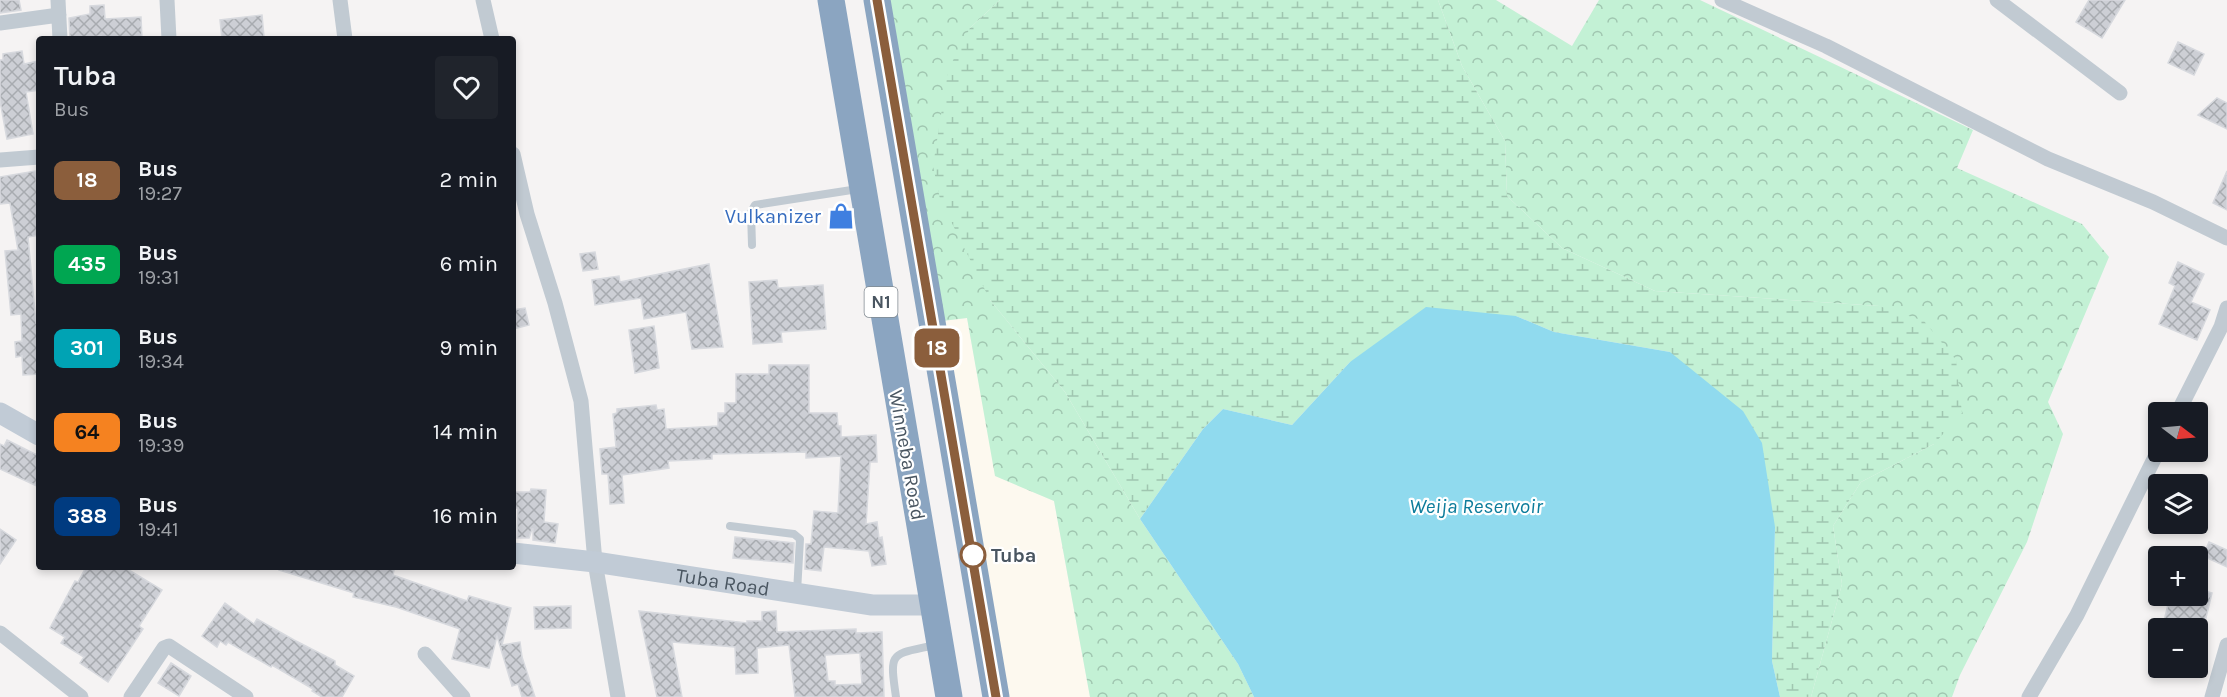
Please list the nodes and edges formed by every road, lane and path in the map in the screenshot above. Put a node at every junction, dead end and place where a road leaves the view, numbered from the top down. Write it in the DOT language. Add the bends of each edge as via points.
graph roads {
  1 [pos="167,0"];
  2 [pos="340,0"];
  3 [pos="483,0"];
  4 [pos="831,0"];
  5 [pos="877,0"];
  6 [pos="1722,0"];
  7 [pos="1997,0"];
  8 [pos="58,8"];
  9 [pos="0,23"];
  10 [pos="60,36"];
  11 [pos="169,36"];
  12 [pos="345,36"];
  13 [pos="491,36"];
  14 [pos="2120,93"];
  15 [pos="36,157"];
  16 [pos="0,160"];
  17 [pos="516,167"];
  18 [pos="862,188"];
  19 [pos="2227,238"];
  20 [pos="752,245"];
  21 [pos="2227,308"];
  22 [pos="2183,402"];
  23 [pos="0,412"];
  24 [pos="36,433"];
  25 [pos="2153,462"];
  26 [pos="730,526"];
  27 [pos="516,553"];
  28 [pos="595,562"];
  29 [pos="797,594"];
  30 [pos="932,604"];
  31 [pos="0,633"];
  32 [pos="939,644"];
  33 [pos="2227,645"];
  34 [pos="425,654"];
  35 [pos="81,697"];
  36 [pos="130,697"];
  37 [pos="246,697"];
  38 [pos="463,697"];
  39 [pos="618,697"];
  40 [pos="896,697"];
  41 [pos="949,697"];
  42 [pos="996,697"];
  43 [pos="2029,697"];
  44 [pos="2212,697"];
  1 -- 11 [label="street"];
  2 -- 12 [label="street"];
  3 -- 13 [label="street"];
  4 -- 18 [label="highway, Winneba Road / N1"];
  5 -- 42 [label="highway, N1"];
  6 -- 19 [label="street" via="1826,46 2048,159 2153,202"];
  7 -- 14 [label="street"];
  8 -- 9 [label="street"];
  8 -- 10 [label="street"];
  15 -- 16 [label="street"];
  17 -- 28 [label="street" via="581,401"];
  18 -- 20 [label="lane" via="755,205 751,212"];
  18 -- 30 [label="highway, Winneba Road / N1"];
  21 -- 22 [label="street"];
  23 -- 24 [label="street"];
  25 -- 43 [label="street" via="2077,615"];
  26 -- 29 [label="lane" via="794,534 800,539"];
  27 -- 28 [label="street, Tuba Road"];
  28 -- 29 [label="street, Tuba Road"];
  28 -- 39 [label="street"];
  29 -- 30 [label="street, Tuba Road" via="872,605"];
  30 -- 32 [label="highway, Winneba Road / N1"];
  31 -- 35 [label="street"];
  32 -- 40 [label="lane" via="896,657 892,668"];
  32 -- 41 [label="highway, Winneba Road / N1"];
  33 -- 44 [label="street"];
  34 -- 38 [label="street"];
  36 -- 37 [label="street" via="169,646"];
}
